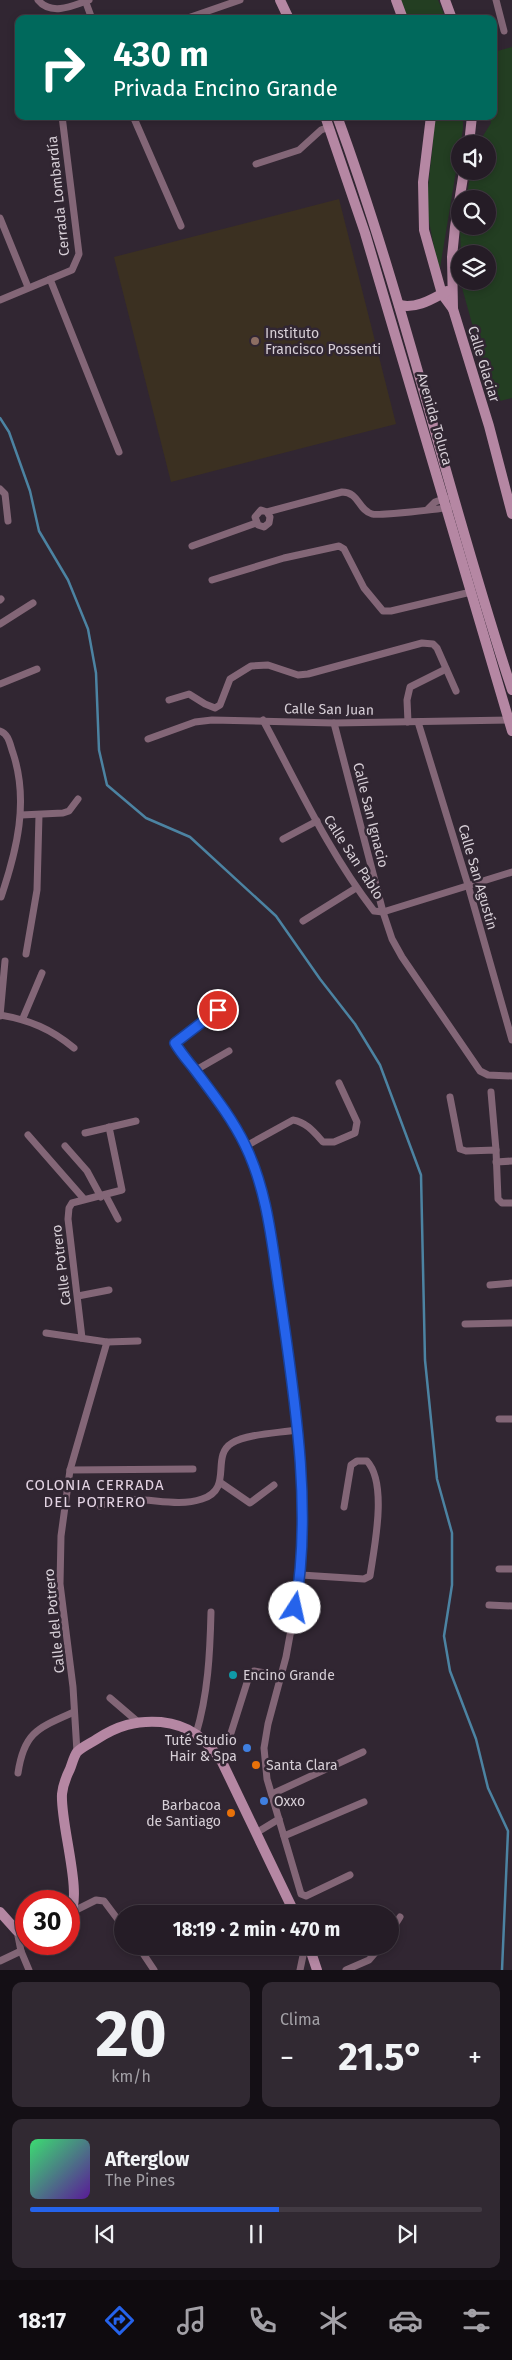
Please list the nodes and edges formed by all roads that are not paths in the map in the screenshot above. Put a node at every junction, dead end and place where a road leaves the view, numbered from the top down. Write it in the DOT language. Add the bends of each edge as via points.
graph roads {
  1 [pos="38,0"];
  2 [pos="87,0"];
  3 [pos="240,0"];
  4 [pos="280,0"];
  5 [pos="396,0"];
  6 [pos="445,0"];
  7 [pos="496,0"];
  8 [pos="91,15"];
  9 [pos="197,15"];
  10 [pos="287,15"];
  11 [pos="402,15"];
  12 [pos="451,15"];
  13 [pos="504,31"];
  14 [pos="62,120"];
  15 [pos="135,120"];
  16 [pos="326,120"];
  17 [pos="338,120"];
  18 [pos="431,120"];
  19 [pos="472,120"];
  20 [pos="329,127"];
  21 [pos="470,135"];
  22 [pos="256,164"];
  23 [pos="463,180"];
  24 [pos="0,218"];
  25 [pos="181,226"];
  26 [pos="454,245"];
  27 [pos="50,280"];
  28 [pos="28,287"];
  29 [pos="451,289"];
  30 [pos="453,290"];
  31 [pos="442,294"];
  32 [pos="0,300"];
  33 [pos="399,305"];
  34 [pos="453,309"];
  35 [pos="119,452"];
  36 [pos="0,489"];
  37 [pos="450,502"];
  38 [pos="267,512"];
  39 [pos="512,514"];
  40 [pos="8,520"];
  41 [pos="256,523"];
  42 [pos="192,546"];
  43 [pos="212,580"];
  44 [pos="471,592"];
  45 [pos="33,603"];
  46 [pos="0,624"];
  47 [pos="37,669"];
  48 [pos="446,669"];
  49 [pos="0,684"];
  50 [pos="512,690"];
  51 [pos="456,691"];
  52 [pos="169,700"];
  53 [pos="263,720"];
  54 [pos="510,720"];
  55 [pos="408,722"];
  56 [pos="418,722"];
  57 [pos="334,723"];
  58 [pos="0,731"];
  59 [pos="512,731"];
  60 [pos="148,739"];
  61 [pos="78,799"];
  62 [pos="21,814"];
  63 [pos="39,815"];
  64 [pos="316,822"];
  65 [pos="283,839"];
  66 [pos="512,872"];
  67 [pos="468,885"];
  68 [pos="356,888"];
  69 [pos="1,897"];
  70 [pos="383,912"];
  71 [pos="303,921"];
  72 [pos="26,954"];
  73 [pos="5,961"];
  74 [pos="42,973"];
  75 [pos="1,997"];
  76 [pos="218,1010"];
  77 [pos="0,1016"];
  78 [pos="23,1018"];
  79 [pos="512,1040"];
  80 [pos="74,1048"];
  81 [pos="229,1051"];
  82 [pos="196,1070"];
  83 [pos="512,1076"];
  84 [pos="339,1083"];
  85 [pos="491,1092"];
  86 [pos="450,1097"];
  87 [pos="136,1122"];
  88 [pos="109,1127"];
  89 [pos="85,1133"];
  90 [pos="28,1135"];
  91 [pos="65,1146"];
  92 [pos="246,1146"];
  93 [pos="496,1150"];
  94 [pos="512,1161"];
  95 [pos="496,1162"];
  96 [pos="103,1196"];
  97 [pos="84,1199"];
  98 [pos="512,1203"];
  99 [pos="118,1219"];
  100 [pos="512,1284"];
  101 [pos="490,1285"];
  102 [pos="109,1290"];
  103 [pos="78,1296"];
  104 [pos="512,1323"];
  105 [pos="466,1324"];
  106 [pos="46,1333"];
  107 [pos="82,1338"];
  108 [pos="138,1341"];
  109 [pos="107,1342"];
  110 [pos="499,1419"];
  111 [pos="512,1419"];
  112 [pos="296,1430"];
  113 [pos="70,1470"];
  114 [pos="193,1470"];
  115 [pos="221,1483"];
  116 [pos="274,1485"];
  117 [pos="100,1506"];
  118 [pos="344,1507"];
  119 [pos="499,1569"];
  120 [pos="512,1570"];
  121 [pos="301,1575"];
  122 [pos="490,1605"];
  123 [pos="512,1606"];
  124 [pos="212,1612"];
  125 [pos="281,1676"];
  126 [pos="110,1698"];
  127 [pos="74,1712"];
  128 [pos="138,1722"];
  129 [pos="196,1734"];
  130 [pos="231,1734"];
  131 [pos="77,1752"];
  132 [pos="363,1752"];
  133 [pos="18,1773"];
  134 [pos="272,1794"];
  135 [pos="364,1802"];
  136 [pos="279,1820"];
  137 [pos="256,1833"];
  138 [pos="284,1836"];
  139 [pos="350,1875"];
  140 [pos="74,1890"];
  141 [pos="291,1905"];
  142 [pos="80,1910"];
  143 [pos="0,1912"];
  144 [pos="114,1913"];
  145 [pos="15,1926"];
  146 [pos="15,1954"];
  147 [pos="23,1955"];
  148 [pos="144,1955"];
  149 [pos="304,1955"];
  150 [pos="311,1955"];
  151 [pos="374,1955"];
  152 [pos="0,1961"];
  153 [pos="29,1970"];
  154 [pos="154,1970"];
  155 [pos="300,1970"];
  156 [pos="317,1970"];
  157 [pos="346,1970"];
  1 -- 2 [label="street" via="50,8 61,9"];
  2 -- 8 [label="street"];
  3 -- 9 [label="street"];
  4 -- 10 [label="street"];
  5 -- 11 [label="street"];
  6 -- 12 [label="street"];
  7 -- 13 [label="street"];
  14 -- 27 [label="street, Cerrada Lombardía" via="79,254 72,270"];
  15 -- 25 [label="street"];
  16 -- 20 [label="street, Avenida Toluca"];
  17 -- 33 [label="street, Avenida Toluca" via="364,190"];
  18 -- 31 [label="street, Calle Glaciar" via="423,182 424,230"];
  19 -- 21 [label="street"];
  20 -- 22 [label="street" via="299,150"];
  20 -- 37 [label="street, Avenida Toluca"];
  23 -- 26 [label="street, Calle Glaciar"];
  24 -- 28 [label="street"];
  27 -- 28 [label="street, Cerrada Lombardía"];
  27 -- 35 [label="street"];
  28 -- 32 [label="street, Cerrada Lombardía"];
  29 -- 31 [label="street"];
  30 -- 34 [label="street, Calle Glaciar"];
  31 -- 33 [label="street" via="422,304"];
  31 -- 34 [label="street, Calle Glaciar"];
  33 -- 37 [label="street, Avenida Toluca"];
  34 -- 39 [label="street, Calle Glaciar"];
  36 -- 40 [label="street" via="6,494"];
  37 -- 38 [label="street" via="438,510 371,514 355,495 342,492"];
  37 -- 44 [label="street, Avenida Toluca"];
  37 -- 50 [label="street, Avenida Toluca"];
  38 -- 41 [label="street" via="258,512"];
  38 -- 41 [label="street" via="269,523 264,527"];
  41 -- 42 [label="street"];
  43 -- 44 [label="street" via="284,558 339,546 344,548 364,588 383,611"];
  44 -- 54 [label="street, Avenida Toluca"];
  45 -- 46 [label="street"];
  47 -- 49 [label="street"];
  48 -- 51 [label="street"];
  48 -- 52 [label="street" via="438,648 422,643 308,674 298,675 268,665 251,666 230,679 220,705 215,708 190,694"];
  48 -- 55 [label="street" via="410,687"];
  53 -- 57 [label="street, Calle San Juan"];
  53 -- 60 [label="street, Calle San Juan" via="195,722"];
  53 -- 64 [label="street, Calle San Pablo"];
  54 -- 56 [label="street, Calle San Juan"];
  54 -- 59 [label="street, Avenida Toluca"];
  55 -- 56 [label="street, Calle San Juan"];
  55 -- 57 [label="street, Calle San Juan"];
  56 -- 67 [label="street, Calle San Agustín"];
  57 -- 70 [label="street, Calle San Ignacio"];
  58 -- 62 [label="street" via="7,736 18,768"];
  61 -- 63 [label="street" via="69,811"];
  62 -- 63 [label="street"];
  62 -- 69 [label="street" via="12,866"];
  63 -- 72 [label="street" via="37,890"];
  64 -- 65 [label="street"];
  64 -- 68 [label="street, Calle San Pablo"];
  66 -- 67 [label="street"];
  67 -- 70 [label="street"];
  67 -- 79 [label="street, Calle San Agustín"];
  68 -- 70 [label="street, Calle San Pablo" via="374,911"];
  68 -- 71 [label="street"];
  70 -- 83 [label="street, Calle San Pablo" via="402,957 480,1071 488,1075"];
  73 -- 75 [label="street"];
  74 -- 78 [label="street"];
  75 -- 77 [label="street"];
  76 -- 82 [label="street" via="175,1043"];
  77 -- 78 [label="street"];
  78 -- 80 [label="street" via="44,1026"];
  81 -- 82 [label="street"];
  82 -- 92 [label="street"];
  84 -- 92 [label="street" via="357,1122 355,1133 334,1142 323,1142 308,1126 293,1120"];
  85 -- 93 [label="street"];
  86 -- 93 [label="street" via="460,1149"];
  87 -- 88 [label="street"];
  88 -- 89 [label="street"];
  88 -- 96 [label="street" via="123,1189"];
  90 -- 97 [label="street"];
  91 -- 96 [label="street"];
  92 -- 112 [label="street" via="267,1212"];
  93 -- 95 [label="street"];
  94 -- 95 [label="street"];
  95 -- 98 [label="street" via="498,1199 502,1203"];
  96 -- 97 [label="street"];
  96 -- 99 [label="street"];
  97 -- 103 [label="street, Calle Potrero" via="72,1203 68,1219"];
  100 -- 101 [label="street"];
  102 -- 103 [label="street"];
  103 -- 107 [label="street, Calle Potrero"];
  104 -- 105 [label="street"];
  106 -- 107 [label="street"];
  107 -- 109 [label="street"];
  108 -- 109 [label="street"];
  109 -- 113 [label="street, Calle del Potrero"];
  110 -- 111 [label="street"];
  112 -- 115 [label="street" via="242,1438 232,1443 226,1448 222,1460"];
  112 -- 121 [label="street" via="302,1491"];
  113 -- 114 [label="street"];
  113 -- 127 [label="street, Calle del Potrero" via="61,1536 60,1584"];
  115 -- 116 [label="street" via="250,1503"];
  115 -- 117 [label="street" via="202,1500 129,1498"];
  118 -- 121 [label="street" via="351,1464 367,1461 373,1468 378,1517 370,1576 364,1579"];
  119 -- 120 [label="street"];
  121 -- 125 [label="street"];
  122 -- 123 [label="street"];
  124 -- 129 [label="street" via="210,1662"];
  125 -- 130 [label="street" via="250,1673"];
  125 -- 134 [label="street" via="264,1748"];
  126 -- 128 [label="street"];
  127 -- 131 [label="street, Calle del Potrero"];
  127 -- 133 [label="street" via="45,1725 32,1736 21,1752"];
  128 -- 129 [label="street" via="170,1723"];
  128 -- 131 [label="street" via="112,1730"];
  129 -- 137 [label="street" via="208,1742 222,1762"];
  131 -- 140 [label="street" via="62,1795"];
  132 -- 134 [label="street"];
  134 -- 136 [label="street"];
  135 -- 138 [label="street"];
  136 -- 137 [label="street"];
  136 -- 138 [label="street"];
  137 -- 141 [label="street"];
  138 -- 139 [label="street" via="303,1896"];
  142 -- 144 [label="street" via="96,1900 104,1901"];
  143 -- 145 [label="street"];
  146 -- 152 [label="street"];
  147 -- 153 [label="street"];
  148 -- 154 [label="street"];
  149 -- 155 [label="street"];
  150 -- 156 [label="street"];
  151 -- 157 [label="street" via="370,1960"];
}
